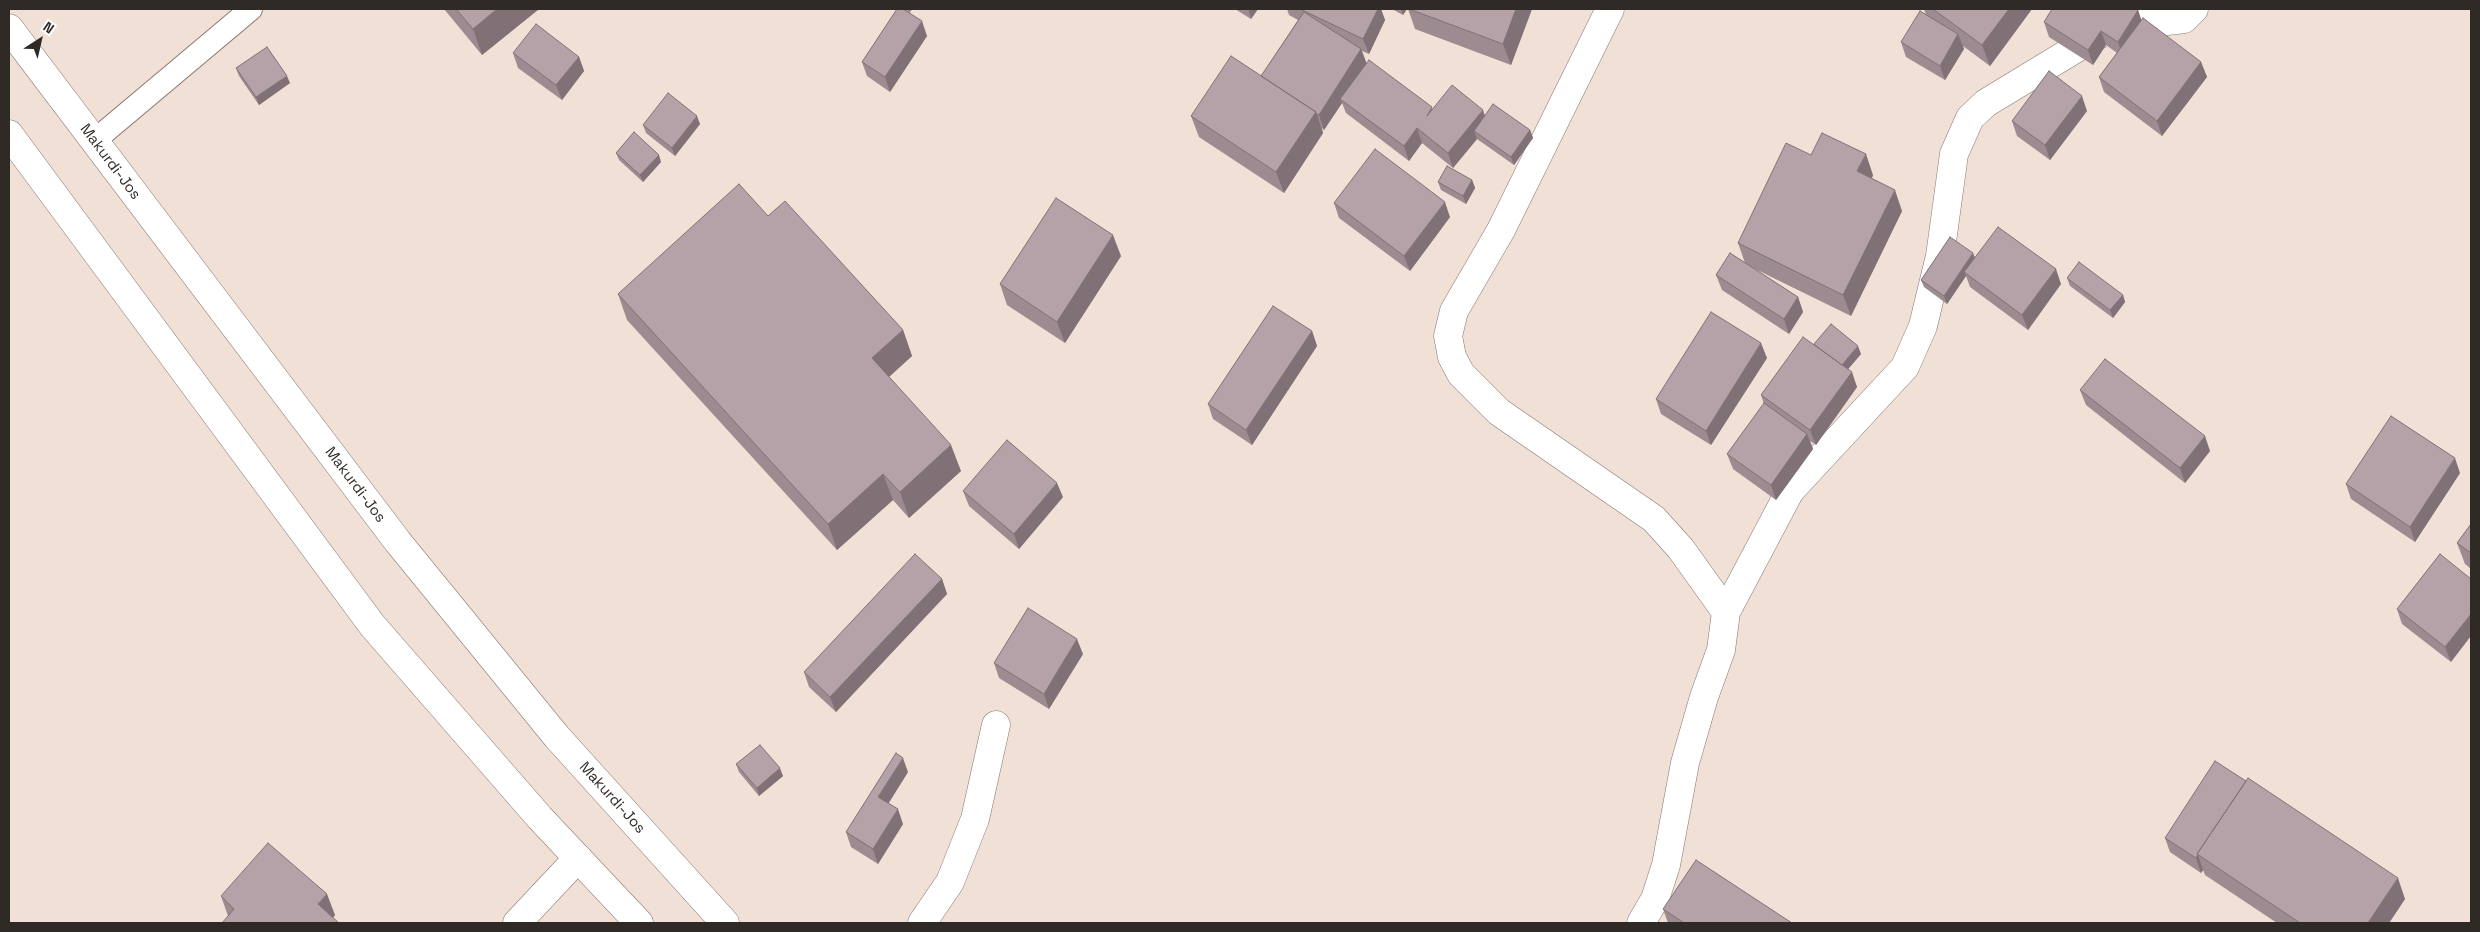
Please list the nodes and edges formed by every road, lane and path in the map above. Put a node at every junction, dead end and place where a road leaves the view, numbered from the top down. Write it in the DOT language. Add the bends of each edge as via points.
graph roads {
  1 [pos="251,9"];
  2 [pos="1610,9"];
  3 [pos="2194,9"];
  4 [pos="9,28"];
  5 [pos="9,134"];
  6 [pos="94,141"];
  7 [pos="1726,612"];
  8 [pos="996,725"];
  9 [pos="578,858"];
  10 [pos="517,923"];
  11 [pos="639,923"];
  12 [pos="725,923"];
  13 [pos="922,923"];
  14 [pos="1641,923"];
  1 -- 6 [label="lane"];
  2 -- 7 [label="main road" via="1501,230 1454,311 1448,336 1452,357 1461,374 1499,412 1654,519 1681,549"];
  3 -- 7 [label="main road" via="2184,19 2159,22 2120,9 2098,36 1986,103 1970,118 1954,154 1940,256 1923,326 1905,366 1790,491"];
  4 -- 6 [label="main road, Makurdi-Jos"];
  5 -- 9 [label="main road" via="372,625"];
  6 -- 12 [label="main road, Makurdi-Jos" via="398,542 557,737"];
  7 -- 14 [label="main road" via="1721,650 1685,763 1666,865 1655,899"];
  8 -- 13 [label="main road" via="975,819 950,882"];
  9 -- 10 [label="main road"];
  9 -- 11 [label="main road"];
}
